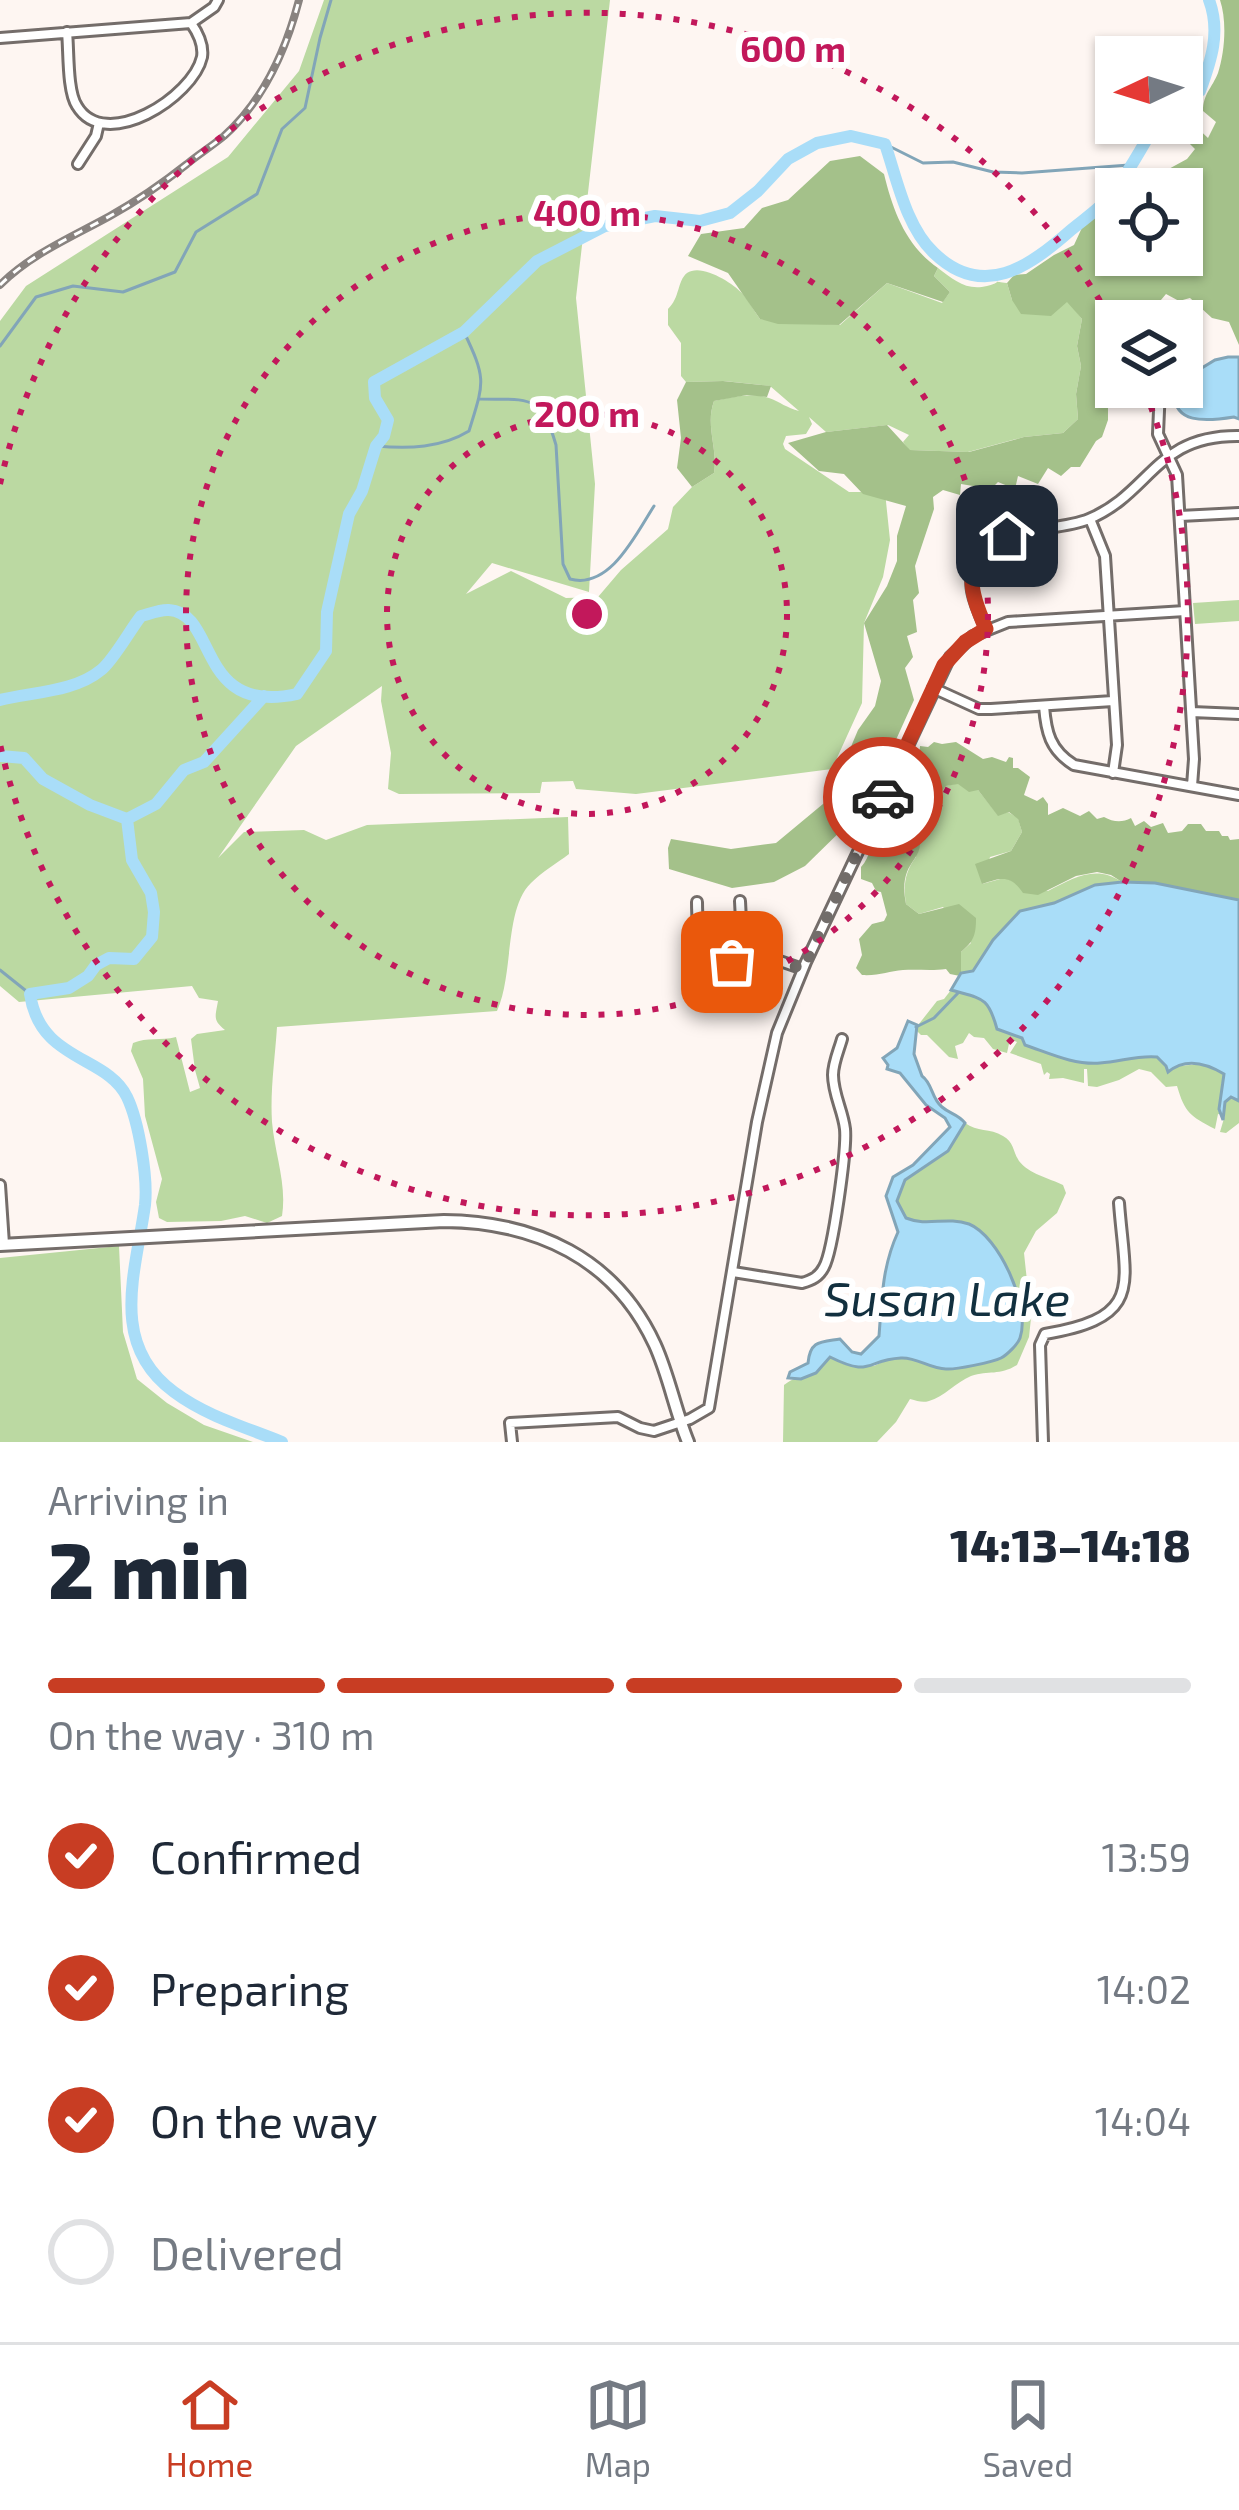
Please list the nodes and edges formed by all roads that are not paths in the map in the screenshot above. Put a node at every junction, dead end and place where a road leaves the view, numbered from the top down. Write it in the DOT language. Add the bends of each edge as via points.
graph roads {
  1 [pos="218,0"];
  2 [pos="191,23"];
  3 [pos="67,32"];
  4 [pos="0,38"];
  5 [pos="99,123"];
  6 [pos="78,164"];
  7 [pos="1159,408"];
  8 [pos="1239,436"];
  9 [pos="1168,455"];
  10 [pos="1239,513"];
  11 [pos="1180,516"];
  12 [pos="1090,518"];
  13 [pos="1185,611"];
  14 [pos="1109,615"];
  15 [pos="986,629"];
  16 [pos="933,688"];
  17 [pos="1114,701"];
  18 [pos="1044,706"];
  19 [pos="1192,712"];
  20 [pos="1239,714"];
  21 [pos="1113,773"];
  22 [pos="1192,786"];
  23 [pos="1239,795"];
  24 [pos="740,901"];
  25 [pos="697,902"];
  26 [pos="743,961"];
  27 [pos="703,964"];
  28 [pos="803,969"];
  29 [pos="706,1002"];
  30 [pos="842,1039"];
  31 [pos="0,1185"];
  32 [pos="1119,1203"];
  33 [pos="2,1245"];
  34 [pos="733,1272"];
  35 [pos="680,1424"];
  36 [pos="512,1442"];
  37 [pos="688,1442"];
  38 [pos="1043,1442"];
  1 -- 2 [label="street"];
  2 -- 3 [label="street"];
  2 -- 5 [label="street" via="203,54 182,88 143,117"];
  3 -- 4 [label="street"];
  3 -- 5 [label="street" via="74,102"];
  5 -- 6 [label="street"];
  7 -- 9 [label="street"];
  8 -- 9 [label="street"];
  9 -- 11 [label="street"];
  9 -- 12 [label="street"];
  10 -- 11 [label="street"];
  11 -- 13 [label="street"];
  12 -- 14 [label="street" via="1106,556"];
  12 -- 15 [label="street" via="1007,536 981,554 971,589"];
  13 -- 14 [label="street"];
  13 -- 19 [label="street"];
  14 -- 15 [label="street"];
  14 -- 17 [label="street"];
  15 -- 16 [label="street" via="950,657"];
  16 -- 18 [label="street" via="979,709"];
  16 -- 28 [label="street"];
  17 -- 18 [label="street"];
  17 -- 21 [label="street"];
  18 -- 21 [label="street" via="1047,733 1062,757"];
  19 -- 20 [label="street"];
  19 -- 22 [label="street"];
  21 -- 22 [label="street"];
  22 -- 23 [label="street"];
  24 -- 26 [label="street"];
  25 -- 27 [label="street"];
  26 -- 27 [label="street"];
  26 -- 28 [label="street"];
  27 -- 29 [label="street"];
  28 -- 34 [label="street" via="766,1070"];
  30 -- 34 [label="street" via="832,1070 845,1142 826,1264 802,1283"];
  31 -- 33 [label="street"];
  32 -- 38 [label="street" via="1122,1295 1108,1316 1042,1337"];
  33 -- 35 [label="street" via="492,1223 537,1235 612,1283 646,1328"];
  34 -- 35 [label="street" via="712,1402"];
  35 -- 36 [label="street" via="654,1431 614,1417 510,1423"];
  35 -- 37 [label="street"];
}
